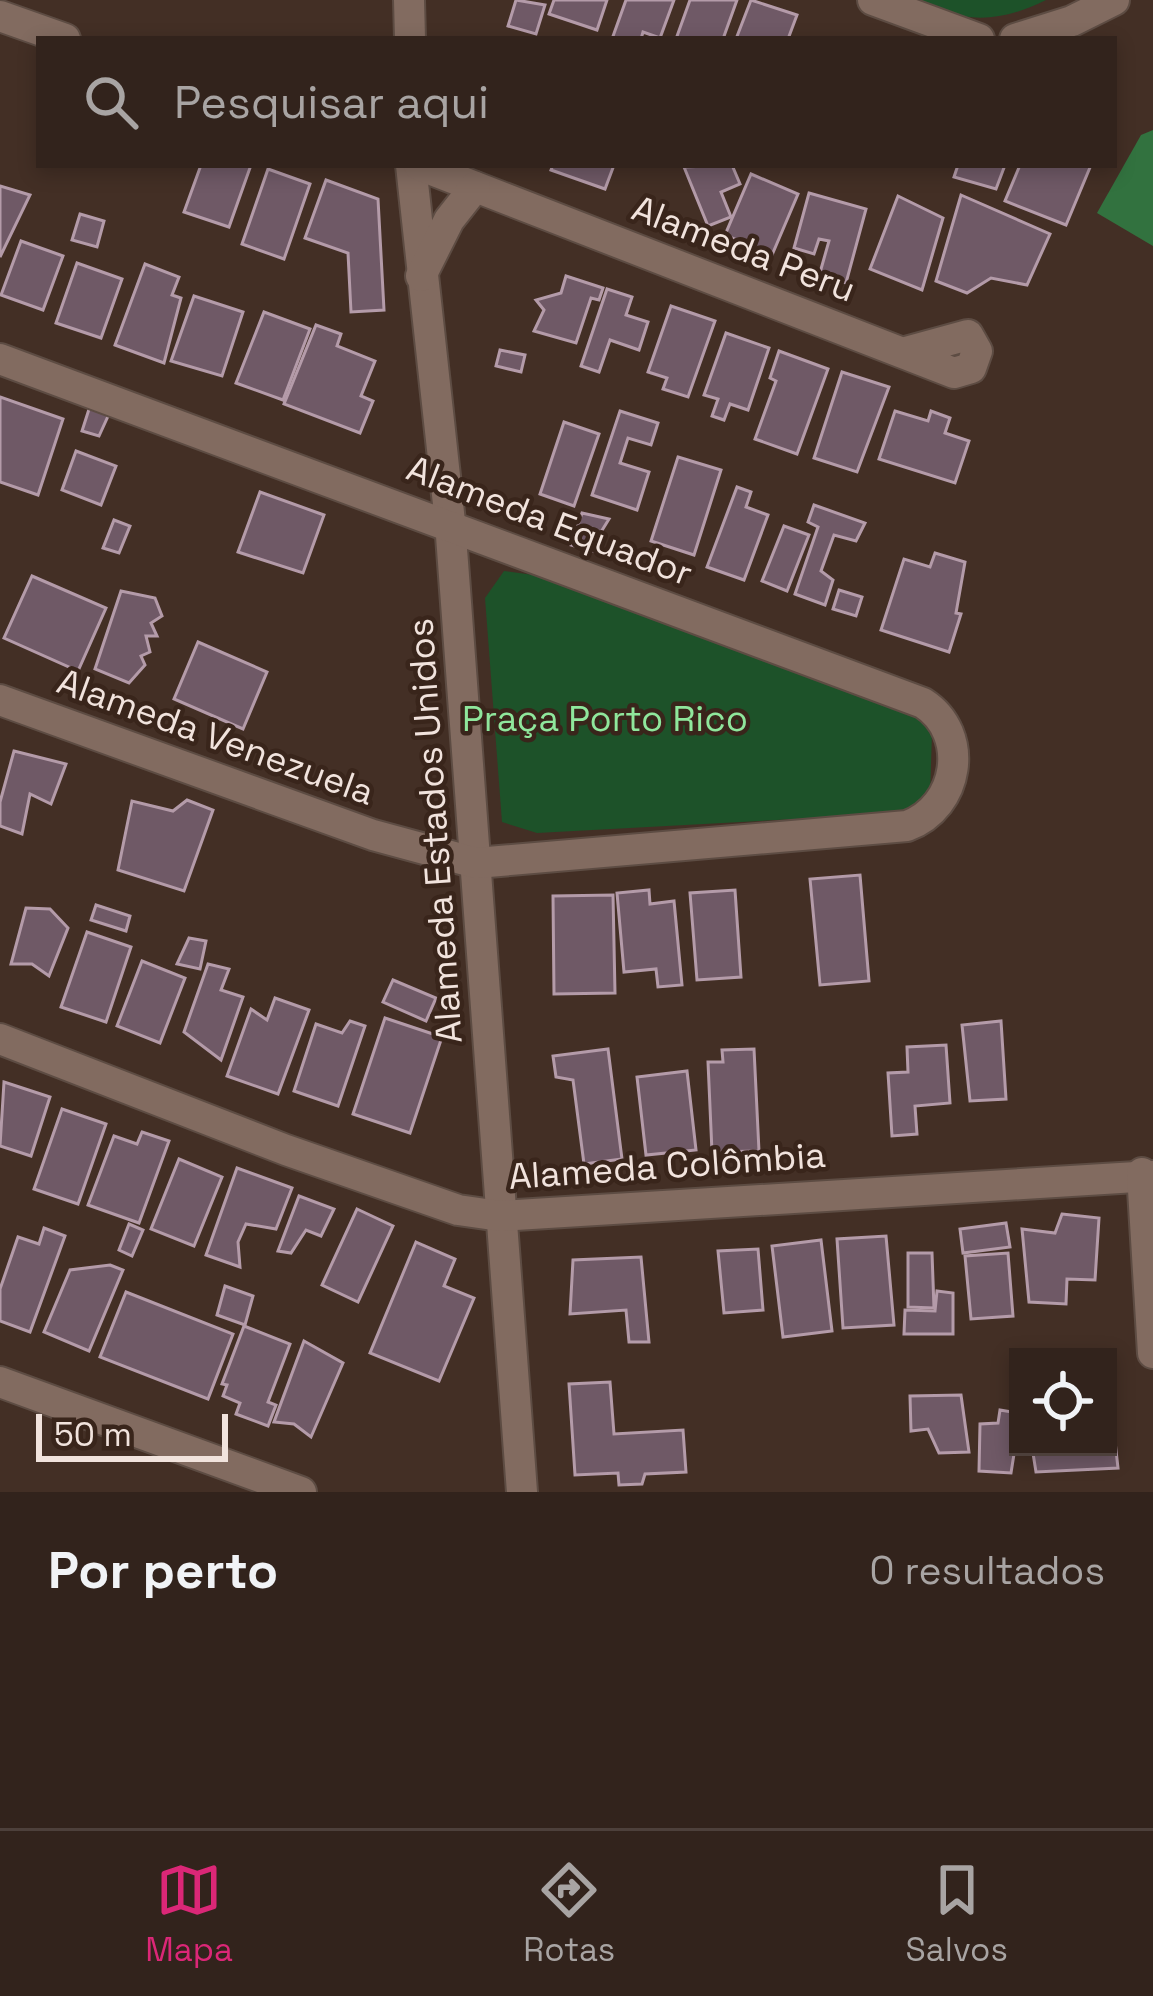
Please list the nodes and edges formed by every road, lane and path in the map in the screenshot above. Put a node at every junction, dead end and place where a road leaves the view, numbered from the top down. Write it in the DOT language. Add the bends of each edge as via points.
graph roads {
  1 [pos="409,0"];
  2 [pos="873,0"];
  3 [pos="1114,0"];
  4 [pos="0,16"];
  5 [pos="57,36"];
  6 [pos="410,36"];
  7 [pos="971,36"];
  8 [pos="1024,36"];
  9 [pos="1093,36"];
  10 [pos="415,168"];
  11 [pos="423,168"];
  12 [pos="475,187"];
  13 [pos="421,276"];
  14 [pos="906,352"];
  15 [pos="0,358"];
  16 [pos="449,522"];
  17 [pos="0,700"];
  18 [pos="476,863"];
  19 [pos="0,1039"];
  20 [pos="1147,1175"];
  21 [pos="500,1216"];
  22 [pos="1153,1353"];
  23 [pos="0,1382"];
  24 [pos="301,1492"];
  25 [pos="522,1492"];
  1 -- 6 [label="street"];
  2 -- 7 [label="street"];
  3 -- 8 [label="street"];
  3 -- 9 [label="street"];
  4 -- 5 [label="street"];
  10 -- 13 [label="street, Alameda Estados Unidos"];
  11 -- 12 [label="street, Alameda Peru"];
  12 -- 13 [label="street"];
  12 -- 14 [label="street, Alameda Peru"];
  13 -- 16 [label="street, Alameda Estados Unidos"];
  15 -- 16 [label="street, Alameda Equador"];
  16 -- 18 [label="street, Alameda Estados Unidos"];
  16 -- 18 [label="street, Alameda Equador" via="923,703 952,731 944,797 907,826"];
  17 -- 18 [label="street, Alameda Venezuela" via="374,835"];
  18 -- 21 [label="street, Alameda Estados Unidos"];
  19 -- 21 [label="street, Alameda Colômbia" via="286,1150 458,1210"];
  20 -- 21 [label="street, Alameda Colômbia"];
  20 -- 22 [label="street"];
  21 -- 25 [label="street, Alameda Estados Unidos"];
  23 -- 24 [label="street"];
}
